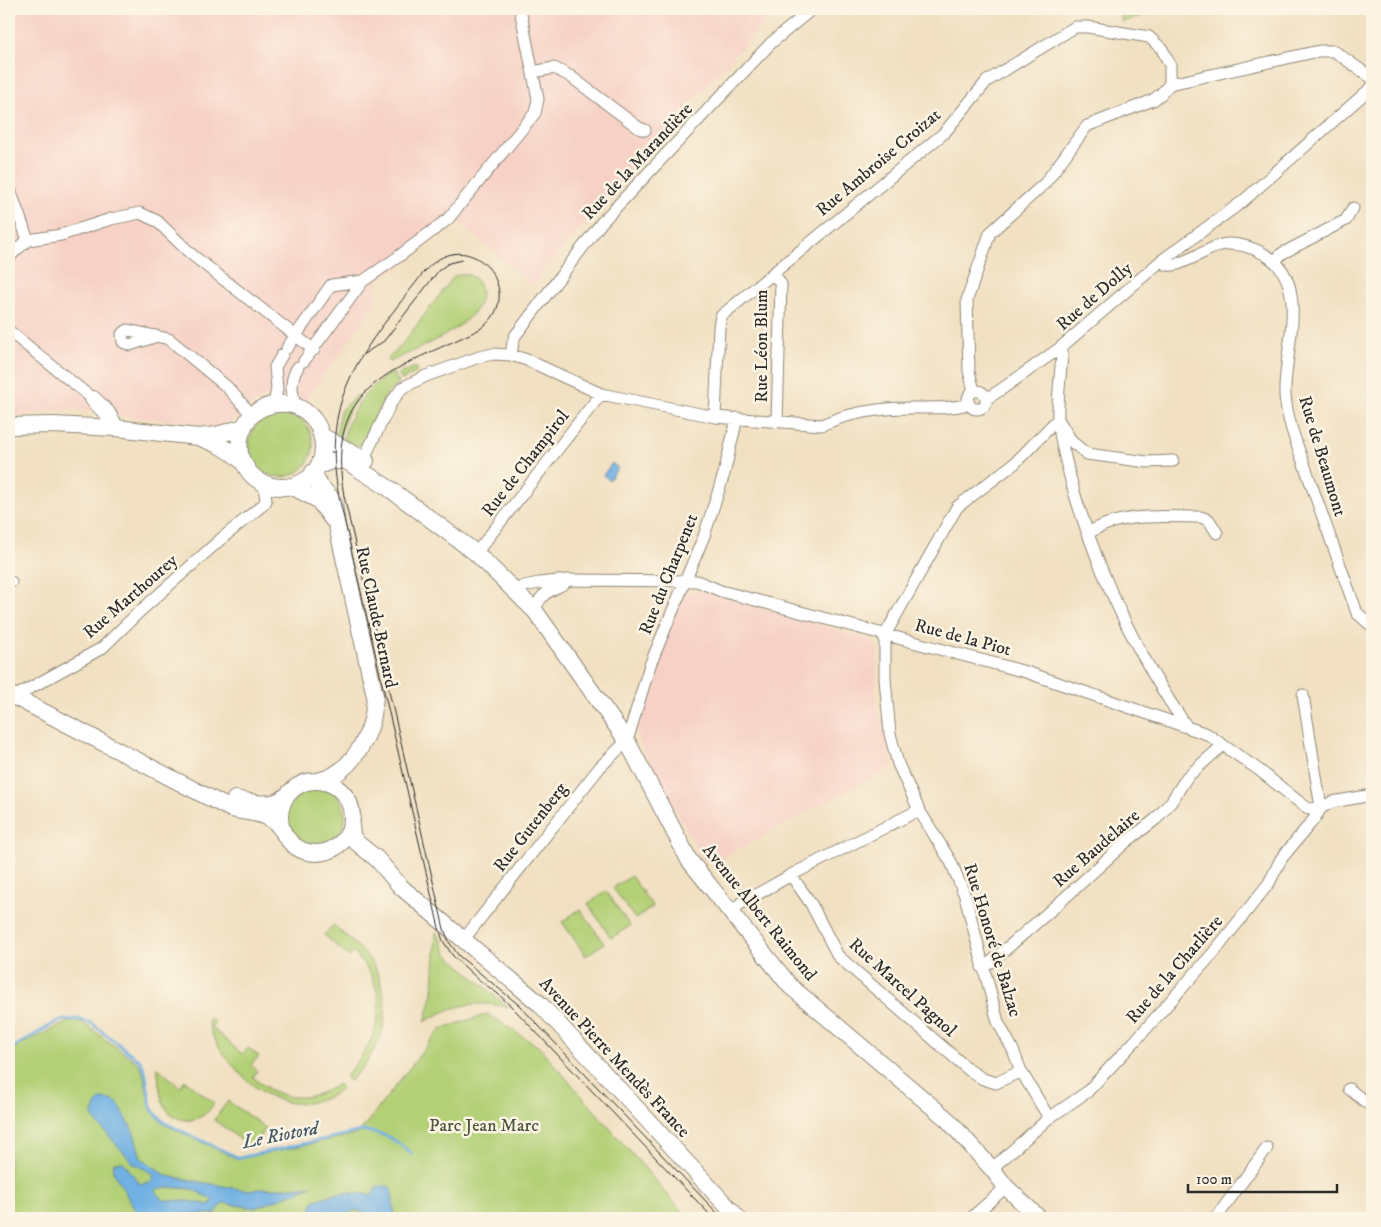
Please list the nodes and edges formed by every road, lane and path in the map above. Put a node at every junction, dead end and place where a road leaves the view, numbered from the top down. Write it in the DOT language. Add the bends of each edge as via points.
graph roads {
  1 [pos="520,9"];
  2 [pos="812,9"];
  3 [pos="533,72"];
  4 [pos="1372,78"];
  5 [pos="1170,84"];
  6 [pos="1372,87"];
  7 [pos="645,130"];
  8 [pos="9,186"];
  9 [pos="1353,208"];
  10 [pos="28,240"];
  11 [pos="9,258"];
  12 [pos="1162,261"];
  13 [pos="1275,262"];
  14 [pos="773,273"];
  15 [pos="363,280"];
  16 [pos="9,331"];
  17 [pos="296,335"];
  18 [pos="157,336"];
  19 [pos="1060,348"];
  20 [pos="314,350"];
  21 [pos="511,356"];
  22 [pos="974,391"];
  23 [pos="601,394"];
  24 [pos="93,399"];
  25 [pos="986,399"];
  26 [pos="274,404"];
  27 [pos="969,404"];
  28 [pos="295,406"];
  29 [pos="715,417"];
  30 [pos="737,418"];
  31 [pos="1058,419"];
  32 [pos="248,421"];
  33 [pos="777,421"];
  34 [pos="9,426"];
  35 [pos="116,428"];
  36 [pos="322,436"];
  37 [pos="198,437"];
  38 [pos="242,461"];
  39 [pos="1173,461"];
  40 [pos="359,462"];
  41 [pos="316,469"];
  42 [pos="277,486"];
  43 [pos="337,526"];
  44 [pos="1217,533"];
  45 [pos="1087,534"];
  46 [pos="476,553"];
  47 [pos="568,580"];
  48 [pos="685,581"];
  49 [pos="516,591"];
  50 [pos="535,611"];
  51 [pos="1372,626"];
  52 [pos="885,635"];
  53 [pos="11,695"];
  54 [pos="1303,695"];
  55 [pos="1187,727"];
  56 [pos="628,741"];
  57 [pos="1223,745"];
  58 [pos="354,758"];
  59 [pos="317,781"];
  60 [pos="208,796"];
  61 [pos="286,796"];
  62 [pos="1372,796"];
  63 [pos="347,798"];
  64 [pos="1321,808"];
  65 [pos="919,810"];
  66 [pos="351,827"];
  67 [pos="281,829"];
  68 [pos="329,851"];
  69 [pos="791,875"];
  70 [pos="401,887"];
  71 [pos="731,912"];
  72 [pos="464,939"];
  73 [pos="982,967"];
  74 [pos="1021,1071"];
  75 [pos="1349,1088"];
  76 [pos="1372,1107"];
  77 [pos="1049,1118"];
  78 [pos="1267,1148"];
  79 [pos="993,1170"];
  80 [pos="1006,1187"];
  81 [pos="738,1218"];
  82 [pos="971,1218"];
  83 [pos="1039,1218"];
  84 [pos="1216,1218"];
  1 -- 3 [label="street"];
  2 -- 21 [label="street, Rue de la Marandière" via="771,43 602,222 515,336"];
  3 -- 7 [label="street" via="554,68 570,76"];
  3 -- 15 [label="street" via="538,99 535,113 483,178 448,219 398,258"];
  4 -- 5 [label="street" via="1334,52 1319,51"];
  5 -- 14 [label="street, Rue Ambroise Croizat" via="1170,66 1162,49 1149,37 1075,27 987,81 944,133"];
  5 -- 22 [label="street" via="1152,100 1087,126 1045,183 990,233 967,300 969,371"];
  6 -- 12 [label="street, Rue de Dolly" via="1242,202"];
  8 -- 10 [label="street"];
  9 -- 13 [label="street" via="1346,220 1281,254"];
  10 -- 11 [label="street"];
  10 -- 17 [label="street" via="61,235 140,213 157,221 191,254"];
  12 -- 13 [label="street, Rue de Beaumont" via="1168,265 1178,264 1221,245 1243,245"];
  12 -- 19 [label="street, Rue de Dolly"];
  13 -- 51 [label="street, Rue de Beaumont" via="1289,286 1293,307 1285,395 1289,415 1357,613"];
  14 -- 29 [label="street, Rue Ambroise Croizat" via="721,316"];
  14 -- 33 [label="street, Rue Léon Blum" via="781,284"];
  15 -- 17 [label="street" via="331,285"];
  15 -- 20 [label="street"];
  16 -- 24 [label="street"];
  17 -- 20 [label="street"];
  17 -- 26 [label="street" via="275,368 277,389"];
  18 -- 32 [label="street" via="169,340 228,387"];
  19 -- 25 [label="street"];
  19 -- 31 [label="street, Rue de Dolly"];
  20 -- 28 [label="street" via="293,376 291,384"];
  21 -- 23 [label="street" via="527,360"];
  21 -- 40 [label="street" via="493,354 479,357 402,388"];
  22 -- 25 [label="street" via="982,392"];
  22 -- 27 [label="street" via="969,395"];
  23 -- 29 [label="street"];
  23 -- 46 [label="street, Rue de Champirol"];
  24 -- 35 [label="street"];
  25 -- 27 [label="street" via="978,409"];
  26 -- 28 [label="street"];
  26 -- 32 [label="street" via="260,409"];
  27 -- 33 [label="street" via="887,409 835,419 822,425"];
  28 -- 36 [label="street" via="313,418"];
  29 -- 30 [label="street"];
  30 -- 33 [label="street"];
  30 -- 48 [label="street, Rue du Charpenet" via="724,474"];
  31 -- 39 [label="street" via="1072,442 1087,454 1140,461"];
  31 -- 45 [label="street, Rue de Dolly" via="1063,454"];
  31 -- 52 [label="street, Rue Honoré de Balzac" via="1015,463 957,507"];
  32 -- 37 [label="street" via="217,435"];
  32 -- 38 [label="street" via="239,444"];
  34 -- 35 [label="street"];
  35 -- 37 [label="street"];
  36 -- 40 [label="street, Avenue Albert Raimond"];
  36 -- 41 [label="street" via="323,452"];
  37 -- 38 [label="street" via="218,444"];
  38 -- 42 [label="street" via="253,477"];
  40 -- 41 [label="street" via="334,460"];
  40 -- 46 [label="street, Avenue Albert Raimond"];
  41 -- 42 [label="street" via="302,482"];
  41 -- 43 [label="street, Rue Claude Bernard" via="320,486 334,504"];
  42 -- 43 [label="street, Rue Claude Bernard" via="318,500"];
  42 -- 53 [label="street, Rue Marthourey" via="266,502 102,648"];
  43 -- 58 [label="street, Rue Claude Bernard" via="375,696 372,720"];
  44 -- 45 [label="street" via="1209,520 1200,516 1120,520 1098,526"];
  45 -- 55 [label="street, Rue de Dolly" via="1129,629"];
  46 -- 49 [label="street, Avenue Albert Raimond"];
  47 -- 48 [label="street, Rue de la Piot"];
  47 -- 49 [label="street, Rue de la Piot" via="524,586"];
  47 -- 50 [label="street" via="538,600"];
  48 -- 52 [label="street, Rue de la Piot" via="697,581 721,591"];
  48 -- 56 [label="street, Rue du Charpenet" via="650,665"];
  49 -- 50 [label="street, Avenue Albert Raimond"];
  50 -- 56 [label="street, Avenue Albert Raimond"];
  52 -- 55 [label="street, Rue de la Piot" via="1026,672"];
  52 -- 65 [label="street, Rue Honoré de Balzac" via="890,734 898,764"];
  53 -- 60 [label="street"];
  54 -- 64 [label="street"];
  55 -- 57 [label="street, Rue de la Piot" via="1207,734"];
  56 -- 71 [label="street, Avenue Albert Raimond" via="689,860"];
  56 -- 72 [label="street, Rue Gutenberg" via="600,767"];
  57 -- 64 [label="street, Rue de la Piot" via="1308,809"];
  57 -- 73 [label="street, Rue Baudelaire" via="1187,777 1156,819"];
  58 -- 59 [label="street, Rue Claude Bernard" via="332,777"];
  58 -- 63 [label="street" via="346,783"];
  59 -- 61 [label="street" via="299,785"];
  59 -- 63 [label="street" via="334,786"];
  60 -- 61 [label="street" via="267,803 278,802"];
  60 -- 67 [label="street" via="231,809 269,817"];
  61 -- 67 [label="street" via="280,812"];
  62 -- 64 [label="street" via="1332,802"];
  63 -- 66 [label="street"];
  64 -- 77 [label="street, Rue de la Charlière" via="1281,859 1269,883 1216,950 1087,1092"];
  65 -- 69 [label="street"];
  65 -- 73 [label="street, Rue Honoré de Balzac" via="951,862 965,896"];
  66 -- 68 [label="street" via="344,840"];
  66 -- 70 [label="street, Avenue Pierre Mendès France" via="356,842"];
  67 -- 68 [label="street" via="290,841 306,851"];
  68 -- 70 [label="street" via="352,854"];
  69 -- 71 [label="street"];
  69 -- 74 [label="street, Rue Marcel Pagnol" via="811,904 838,956 969,1070 996,1083"];
  70 -- 72 [label="street, Avenue Pierre Mendès France"];
  71 -- 79 [label="street, Avenue Albert Raimond" via="790,986 948,1120"];
  72 -- 81 [label="street, Avenue Pierre Mendès France" via="541,1005"];
  73 -- 74 [label="street, Rue Honoré de Balzac" via="998,1022"];
  74 -- 77 [label="street, Rue Honoré de Balzac"];
  75 -- 76 [label="street"];
  77 -- 79 [label="street, Rue de la Charlière"];
  78 -- 84 [label="street"];
  79 -- 80 [label="street, Avenue Albert Raimond"];
  80 -- 82 [label="street"];
  80 -- 83 [label="street, Avenue Albert Raimond"];
}
